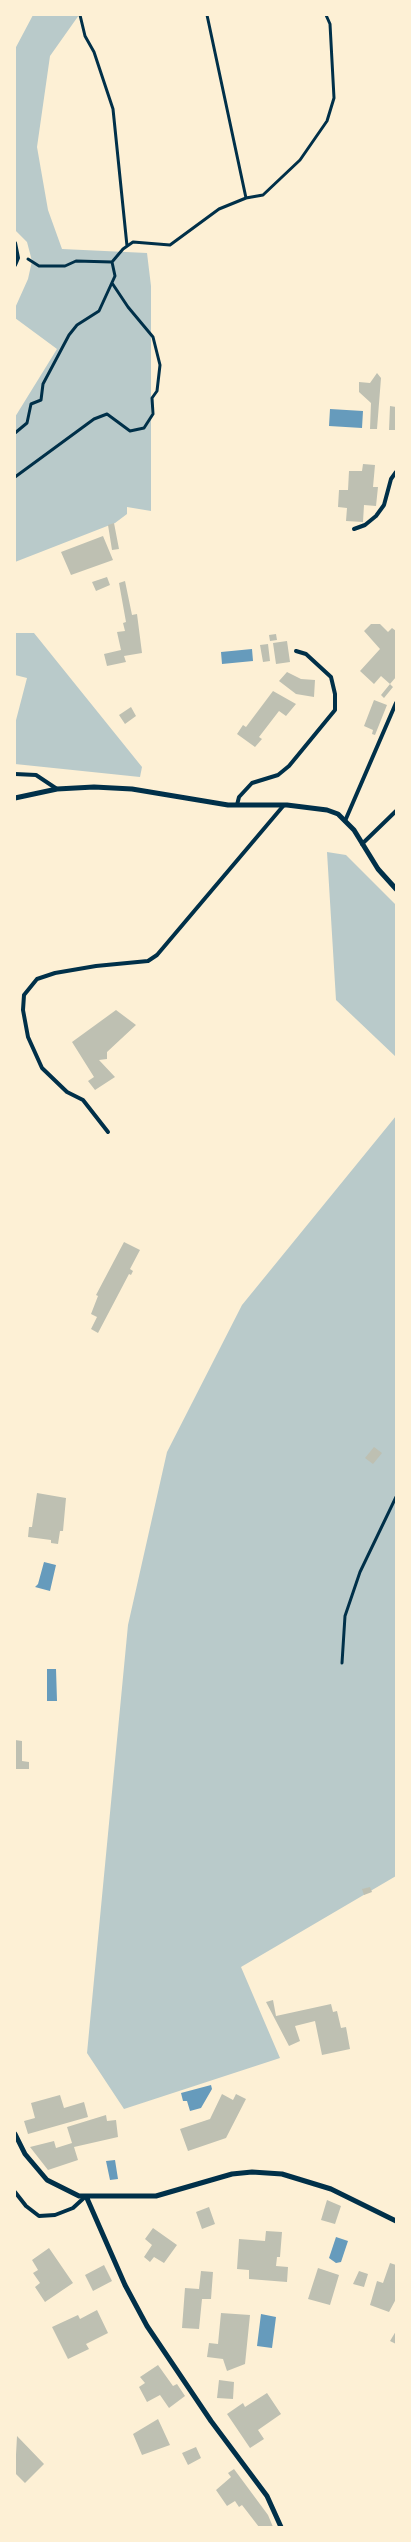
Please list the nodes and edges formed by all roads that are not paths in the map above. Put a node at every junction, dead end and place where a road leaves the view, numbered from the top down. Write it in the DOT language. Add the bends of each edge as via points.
graph roads {
  1 [pos="15,243"];
  2 [pos="15,265"];
  3 [pos="396,472"];
  4 [pos="354,529"];
  5 [pos="296,651"];
  6 [pos="396,703"];
  7 [pos="15,774"];
  8 [pos="57,789"];
  9 [pos="15,798"];
  10 [pos="237,805"];
  11 [pos="284,806"];
  12 [pos="396,811"];
  13 [pos="345,821"];
  14 [pos="362,844"];
  15 [pos="396,889"];
  16 [pos="108,1132"];
  17 [pos="15,2134"];
  18 [pos="15,2192"];
  19 [pos="86,2196"];
  20 [pos="396,2220"];
  21 [pos="281,2527"];
  1 -- 2 [label="lane" via="18,258"];
  3 -- 4 [label="lane" via="384,505 376,516"];
  5 -- 10 [label="lane" via="306,654 331,677 334,710 289,766 278,775 252,783 239,797"];
  6 -- 13 [label="lane"];
  7 -- 8 [label="lane" via="36,775"];
  8 -- 9 [label="street"];
  8 -- 10 [label="street" via="132,789"];
  10 -- 11 [label="street"];
  11 -- 13 [label="street" via="327,810"];
  11 -- 16 [label="lane" via="157,955 148,961 55,973 37,979 24,995 28,1037 42,1068 67,1092 83,1100"];
  12 -- 14 [label="lane"];
  13 -- 14 [label="street"];
  14 -- 15 [label="street" via="378,870"];
  17 -- 19 [label="street" via="25,2154 47,2180 69,2192"];
  18 -- 19 [label="lane" via="39,2216 55,2216 74,2208"];
  19 -- 20 [label="street" via="156,2196 232,2174 282,2174 331,2189"];
  19 -- 21 [label="street" via="147,2326 267,2496"];
}
